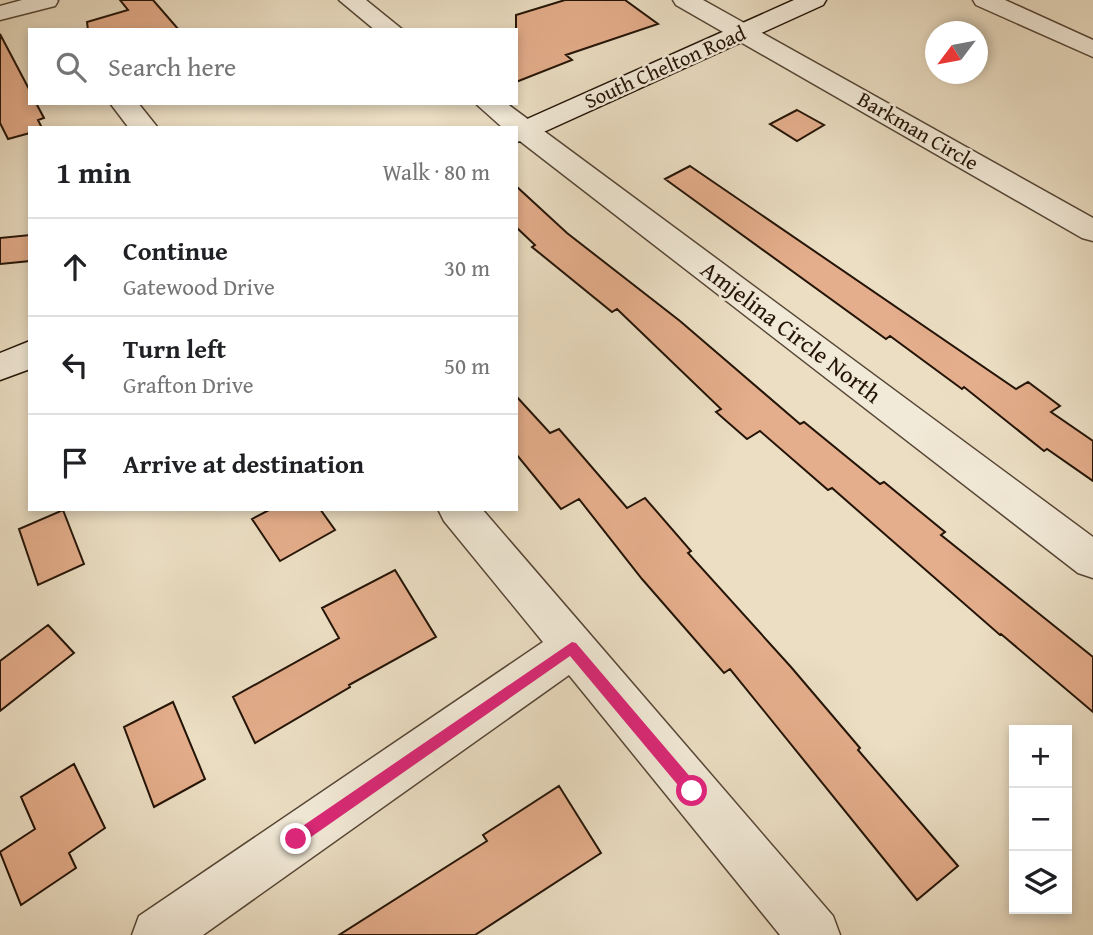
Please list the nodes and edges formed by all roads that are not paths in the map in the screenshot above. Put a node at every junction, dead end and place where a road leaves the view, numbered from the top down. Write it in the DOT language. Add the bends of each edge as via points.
graph roads {
  1 [pos="46,0"];
  2 [pos="351,0"];
  3 [pos="685,0"];
  4 [pos="814,0"];
  5 [pos="985,0"];
  6 [pos="1034,0"];
  7 [pos="0,12"];
  8 [pos="1012,12"];
  9 [pos="56,24"];
  10 [pos="388,28"];
  11 [pos="742,32"];
  12 [pos="1093,49"];
  13 [pos="125,105"];
  14 [pos="490,105"];
  15 [pos="142,126"];
  16 [pos="513,126"];
  17 [pos="520,132"];
  18 [pos="1093,231"];
  19 [pos="28,355"];
  20 [pos="0,367"];
  21 [pos="460,511"];
  22 [pos="1093,560"];
  23 [pos="572,648"];
  24 [pos="158,935"];
  25 [pos="814,935"];
  1 -- 7 [label="street"];
  1 -- 9 [label="street"];
  2 -- 10 [label="street"];
  3 -- 11 [label="street, Barkman Circle"];
  4 -- 11 [label="street, South Chelton Road"];
  5 -- 8 [label="street"];
  6 -- 8 [label="street"];
  8 -- 12 [label="street"];
  11 -- 17 [label="street, South Chelton Road"];
  11 -- 18 [label="street, Barkman Circle"];
  13 -- 15 [label="street"];
  14 -- 16 [label="street, Amjelina Circle North"];
  17 -- 22 [label="street, Amjelina Circle North"];
  19 -- 20 [label="street"];
  21 -- 23 [label="street"];
  23 -- 24 [label="street"];
  23 -- 25 [label="street"];
}
